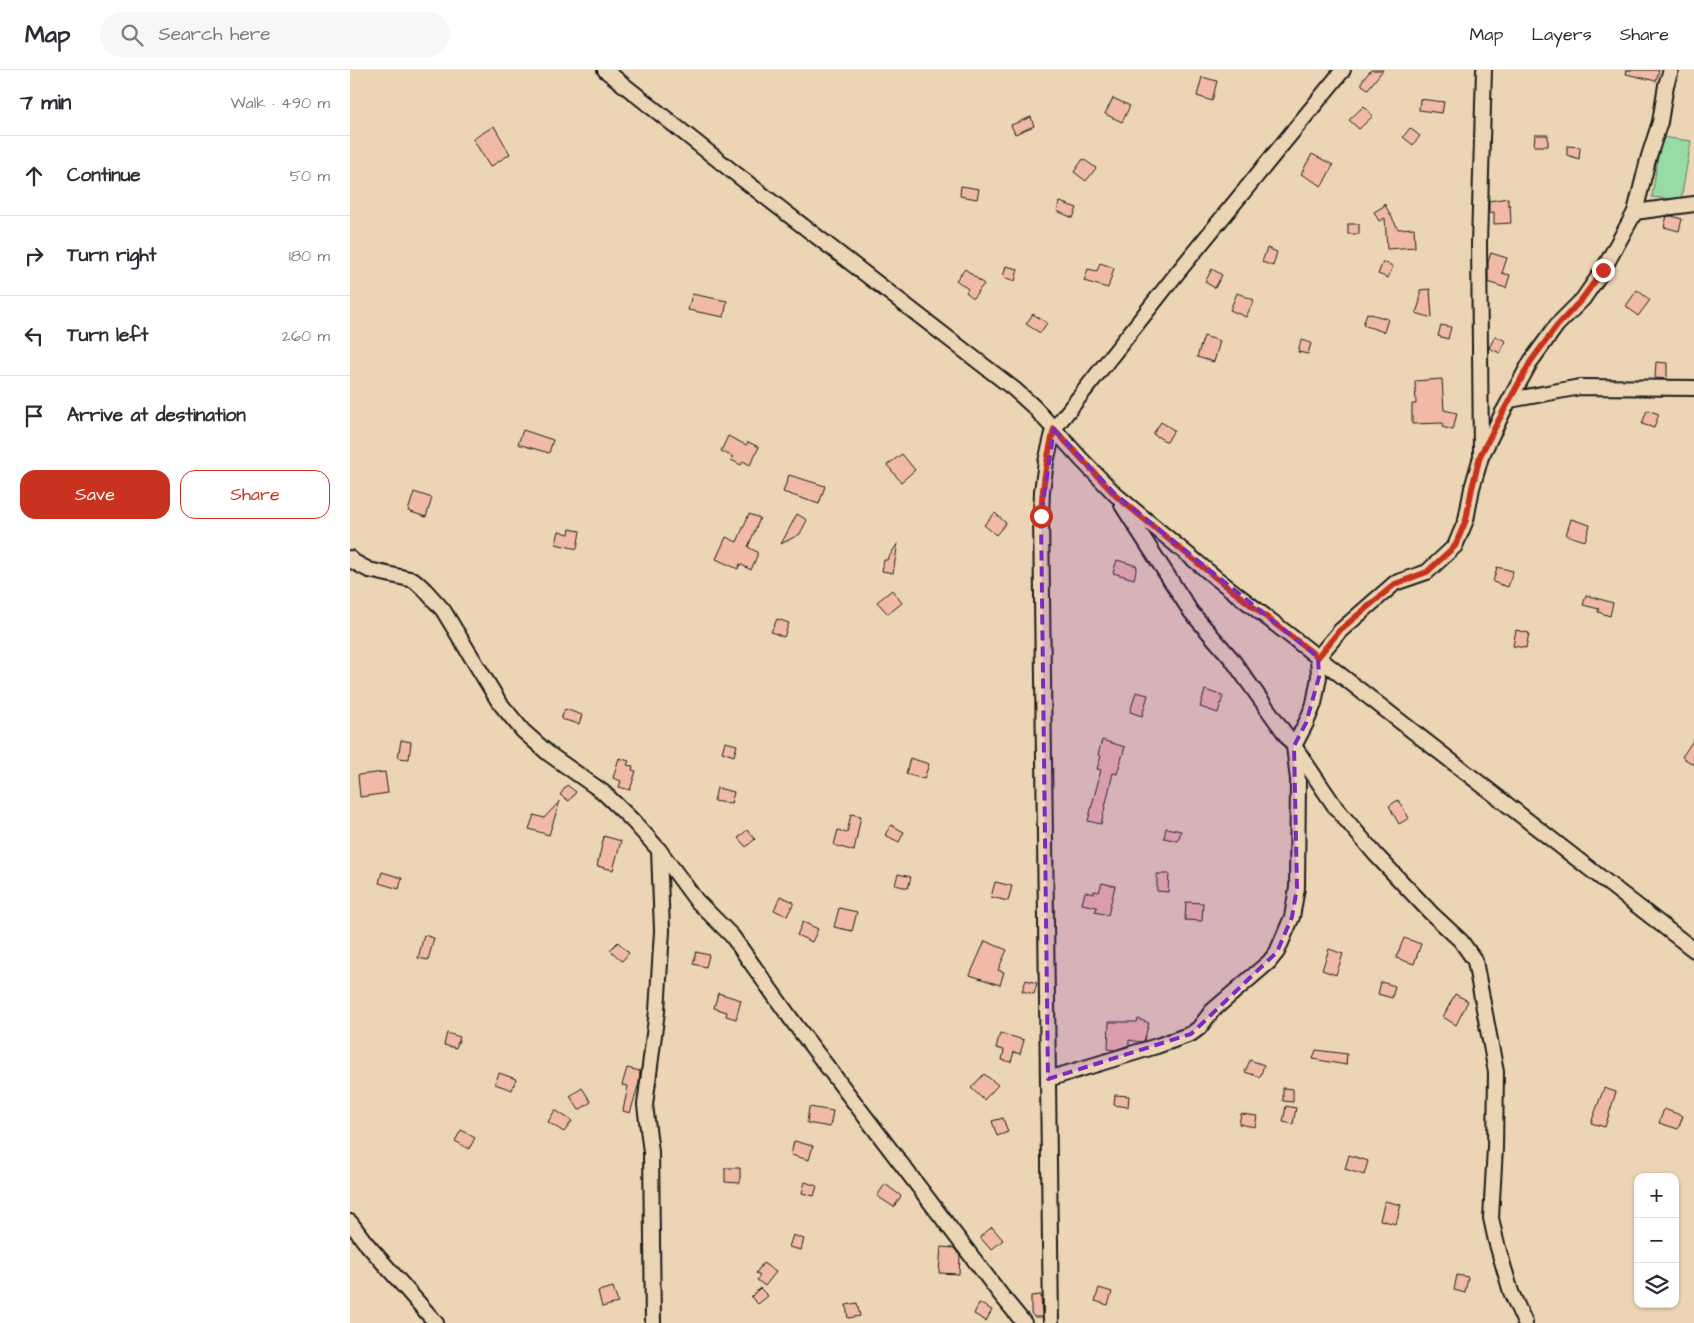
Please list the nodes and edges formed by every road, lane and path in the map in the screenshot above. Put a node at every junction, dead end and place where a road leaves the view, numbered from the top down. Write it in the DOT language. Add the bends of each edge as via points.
graph roads {
  1 [pos="604,70"];
  2 [pos="1343,70"];
  3 [pos="1484,70"];
  4 [pos="1671,70"];
  5 [pos="1694,204"];
  6 [pos="1635,212"];
  7 [pos="1694,388"];
  8 [pos="1510,400"];
  9 [pos="1054,429"];
  10 [pos="1480,456"];
  11 [pos="1116,496"];
  12 [pos="350,558"];
  13 [pos="1318,657"];
  14 [pos="1294,746"];
  15 [pos="658,850"];
  16 [pos="1694,950"];
  17 [pos="1048,1079"];
  18 [pos="350,1222"];
  19 [pos="436,1323"];
  20 [pos="653,1323"];
  21 [pos="1024,1323"];
  22 [pos="1051,1323"];
  23 [pos="1525,1323"];
  1 -- 9 [label="street" via="1014,389"];
  2 -- 9 [label="street"];
  3 -- 10 [label="street" via="1479,243"];
  4 -- 6 [label="street"];
  5 -- 6 [label="street"];
  6 -- 8 [label="street" via="1603,270 1531,361"];
  7 -- 8 [label="street" via="1580,387"];
  8 -- 10 [label="street"];
  9 -- 11 [label="street"];
  9 -- 17 [label="street" via="1046,462 1041,516"];
  10 -- 13 [label="street" via="1466,520 1455,546 1427,572 1395,584 1340,630"];
  11 -- 13 [label="street"];
  11 -- 14 [label="street" via="1191,612 1231,658"];
  12 -- 15 [label="street" via="369,570 414,580 425,590 443,610 499,702 523,731 549,754 603,792"];
  13 -- 14 [label="street" via="1319,677 1314,704"];
  13 -- 16 [label="street"];
  14 -- 17 [label="street" via="1298,780 1297,888 1292,917 1277,952 1191,1034"];
  14 -- 23 [label="street" via="1336,808 1376,855 1461,941 1475,961 1496,1072 1491,1218 1511,1292"];
  15 -- 20 [label="street" via="662,931 657,1012 645,1105 652,1152"];
  15 -- 21 [label="street" via="696,900 732,936 794,1023"];
  17 -- 22 [label="street"];
  18 -- 19 [label="street"];
}
